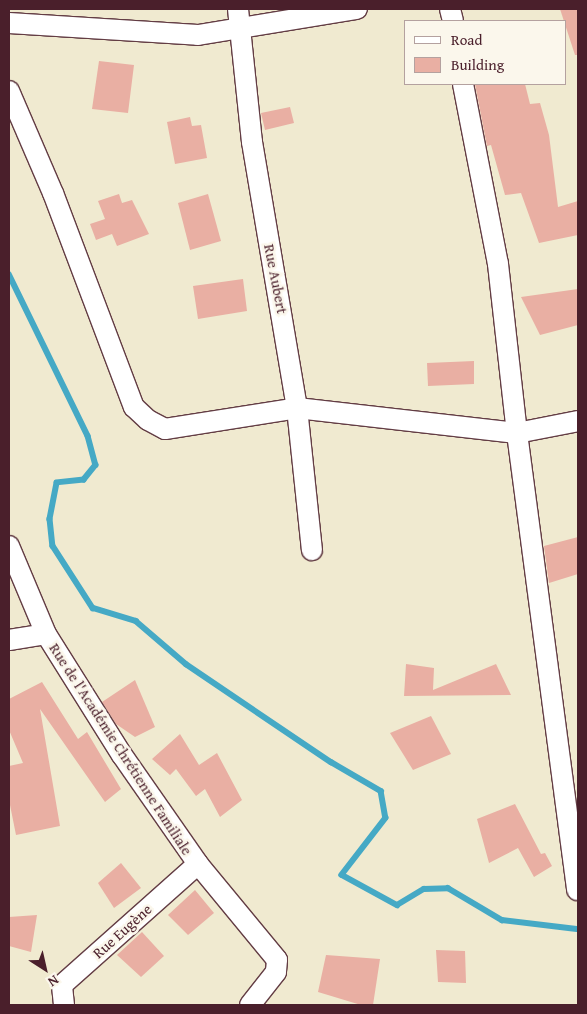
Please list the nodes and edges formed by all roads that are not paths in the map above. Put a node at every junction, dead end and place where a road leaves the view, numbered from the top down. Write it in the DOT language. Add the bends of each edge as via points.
graph roads {
  1 [pos="238,9"];
  2 [pos="357,9"];
  3 [pos="9,23"];
  4 [pos="238,30"];
  5 [pos="463,85"];
  6 [pos="9,91"];
  7 [pos="297,408"];
  8 [pos="578,421"];
  9 [pos="516,433"];
  10 [pos="9,546"];
  11 [pos="312,550"];
  12 [pos="46,634"];
  13 [pos="9,640"];
  14 [pos="198,864"];
  15 [pos="577,890"];
  16 [pos="64,1005"];
  17 [pos="250,1005"];
  1 -- 4 [label="street, Rue Aubert"];
  2 -- 4 [label="street"];
  3 -- 4 [label="street" via="198,35"];
  4 -- 7 [label="street, Rue Aubert" via="252,142"];
  5 -- 9 [label="street" via="498,264"];
  6 -- 7 [label="street" via="53,193 134,407 165,429"];
  7 -- 9 [label="street"];
  7 -- 11 [label="street, Rue Aubert"];
  8 -- 9 [label="street"];
  9 -- 15 [label="street"];
  10 -- 12 [label="street, Rue de l'Académie Chrétienne Familiale"];
  12 -- 13 [label="street"];
  12 -- 14 [label="street, Rue de l'Académie Chrétienne Familiale" via="162,815"];
  14 -- 16 [label="street, Rue Eugène" via="62,985"];
  14 -- 17 [label="street, Rue de l'Académie Chrétienne Familiale" via="276,960 276,972"];
}
